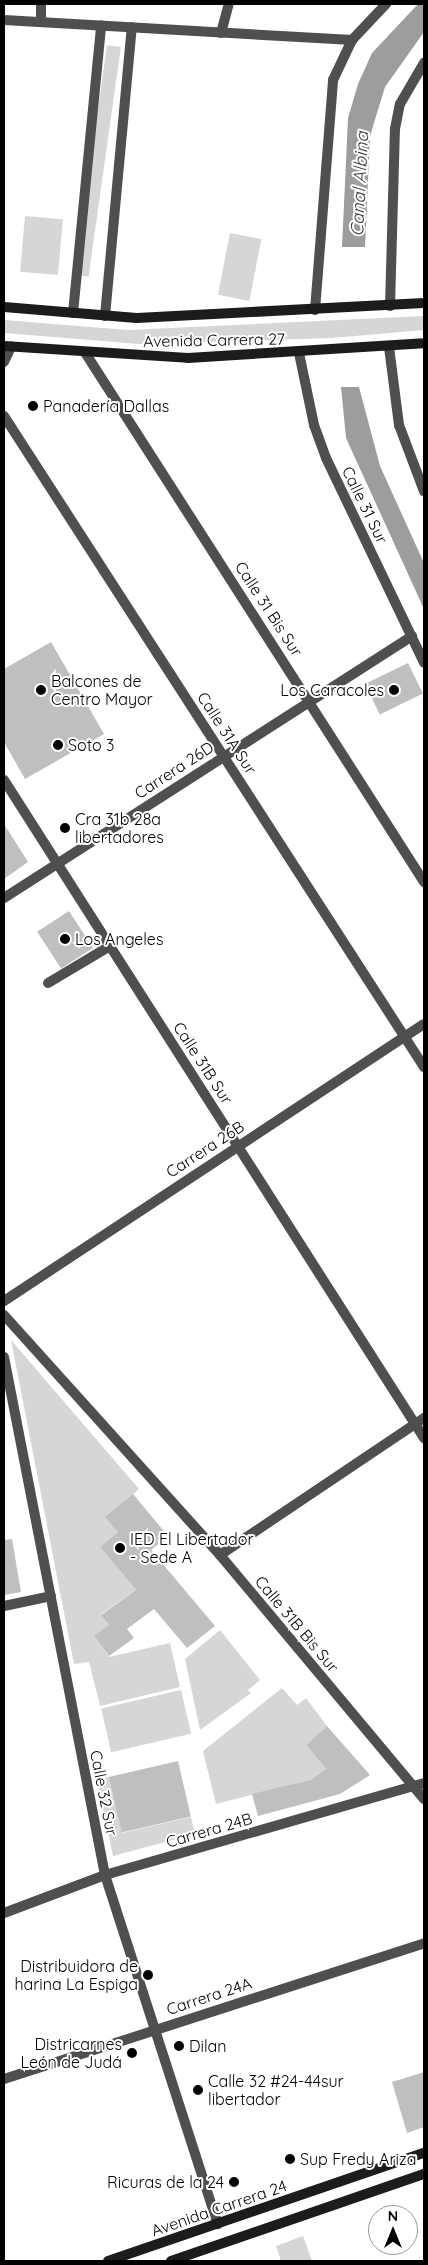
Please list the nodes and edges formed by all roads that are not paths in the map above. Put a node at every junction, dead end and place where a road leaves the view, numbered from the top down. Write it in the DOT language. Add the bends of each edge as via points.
graph roads {
  1 [pos="41,4"];
  2 [pos="229,4"];
  3 [pos="386,4"];
  4 [pos="4,20"];
  5 [pos="40,22"];
  6 [pos="100,26"];
  7 [pos="132,27"];
  8 [pos="221,33"];
  9 [pos="352,40"];
  10 [pos="424,63"];
  11 [pos="420,71"];
  12 [pos="424,303"];
  13 [pos="390,306"];
  14 [pos="4,307"];
  15 [pos="315,310"];
  16 [pos="73,313"];
  17 [pos="105,316"];
  18 [pos="424,343"];
  19 [pos="7,346"];
  20 [pos="389,346"];
  21 [pos="299,353"];
  22 [pos="86,354"];
  23 [pos="4,362"];
  24 [pos="4,416"];
  25 [pos="424,491"];
  26 [pos="412,636"];
  27 [pos="424,663"];
  28 [pos="310,701"];
  29 [pos="224,756"];
  30 [pos="4,780"];
  31 [pos="57,863"];
  32 [pos="424,882"];
  33 [pos="4,898"];
  34 [pos="110,946"];
  35 [pos="48,983"];
  36 [pos="424,1024"];
  37 [pos="405,1037"];
  38 [pos="424,1067"];
  39 [pos="238,1145"];
  40 [pos="4,1301"];
  41 [pos="4,1315"];
  42 [pos="4,1357"];
  43 [pos="420,1421"];
  44 [pos="424,1438"];
  45 [pos="220,1555"];
  46 [pos="51,1596"];
  47 [pos="4,1606"];
  48 [pos="424,1783"];
  49 [pos="414,1786"];
  50 [pos="424,1799"];
  51 [pos="105,1875"];
  52 [pos="4,1913"];
  53 [pos="424,1943"];
  54 [pos="153,2030"];
  55 [pos="4,2079"];
  56 [pos="424,2153"];
  57 [pos="424,2174"];
  58 [pos="218,2224"];
  59 [pos="108,2261"];
  60 [pos="172,2261"];
  1 -- 5 [label="street"];
  2 -- 8 [label="street"];
  3 -- 9 [label="street"];
  4 -- 5 [label="street"];
  5 -- 6 [label="street"];
  6 -- 7 [label="street"];
  6 -- 16 [label="street"];
  7 -- 8 [label="street"];
  7 -- 17 [label="street"];
  8 -- 9 [label="street"];
  9 -- 15 [label="street" via="333,80 328,105"];
  10 -- 11 [label="street"];
  11 -- 13 [label="street" via="400,104 395,130"];
  12 -- 13 [label="main road, Avenida Carrera 27"];
  13 -- 15 [label="main road, Avenida Carrera 27"];
  14 -- 16 [label="main road, Avenida Carrera 27"];
  15 -- 17 [label="main road, Avenida Carrera 27"];
  16 -- 17 [label="main road, Avenida Carrera 27"];
  18 -- 20 [label="main road, Avenida Carrera 27"];
  19 -- 22 [label="main road, Avenida Carrera 27"];
  19 -- 23 [label="street"];
  20 -- 21 [label="main road, Avenida Carrera 27"];
  20 -- 25 [label="street" via="399,425"];
  21 -- 22 [label="main road, Avenida Carrera 27" via="188,358"];
  21 -- 26 [label="street, Calle 31 Sur" via="314,425 326,458"];
  22 -- 28 [label="street, Calle 31 Bis Sur"];
  24 -- 29 [label="street, Calle 31A Sur"];
  26 -- 27 [label="street, Calle 31 Sur"];
  26 -- 28 [label="street, Carrera 26D"];
  28 -- 29 [label="street, Carrera 26D"];
  28 -- 32 [label="street, Calle 31 Bis Sur"];
  29 -- 31 [label="street, Carrera 26D"];
  29 -- 37 [label="street, Calle 31A Sur"];
  30 -- 31 [label="street, Calle 31B Sur"];
  31 -- 33 [label="street, Carrera 26D"];
  31 -- 34 [label="street, Calle 31B Sur"];
  34 -- 35 [label="street"];
  34 -- 39 [label="street, Calle 31B Sur"];
  36 -- 37 [label="street, Carrera 26B"];
  37 -- 38 [label="street, Calle 31A Sur"];
  37 -- 39 [label="street, Carrera 26B"];
  39 -- 40 [label="street, Carrera 26B"];
  39 -- 43 [label="street, Calle 31B Sur"];
  41 -- 45 [label="street, Calle 31B Bis Sur"];
  42 -- 46 [label="street, Calle 32 Sur"];
  43 -- 44 [label="street, Calle 31B Sur"];
  43 -- 45 [label="street"];
  45 -- 49 [label="street, Calle 31B Bis Sur"];
  46 -- 47 [label="street"];
  46 -- 51 [label="street, Calle 32 Sur"];
  48 -- 49 [label="street, Carrera 24B"];
  49 -- 50 [label="street, Calle 31B Bis Sur"];
  49 -- 51 [label="street, Carrera 24B"];
  51 -- 52 [label="street, Carrera 24B"];
  51 -- 54 [label="street, Calle 32 Sur"];
  53 -- 54 [label="street, Carrera 24A"];
  54 -- 55 [label="street, Carrera 24A"];
  54 -- 58 [label="street, Calle 32 Sur"];
  56 -- 58 [label="main road, Avenida Carrera 24"];
  57 -- 60 [label="main road"];
  58 -- 59 [label="main road, Avenida Carrera 24"];
}
